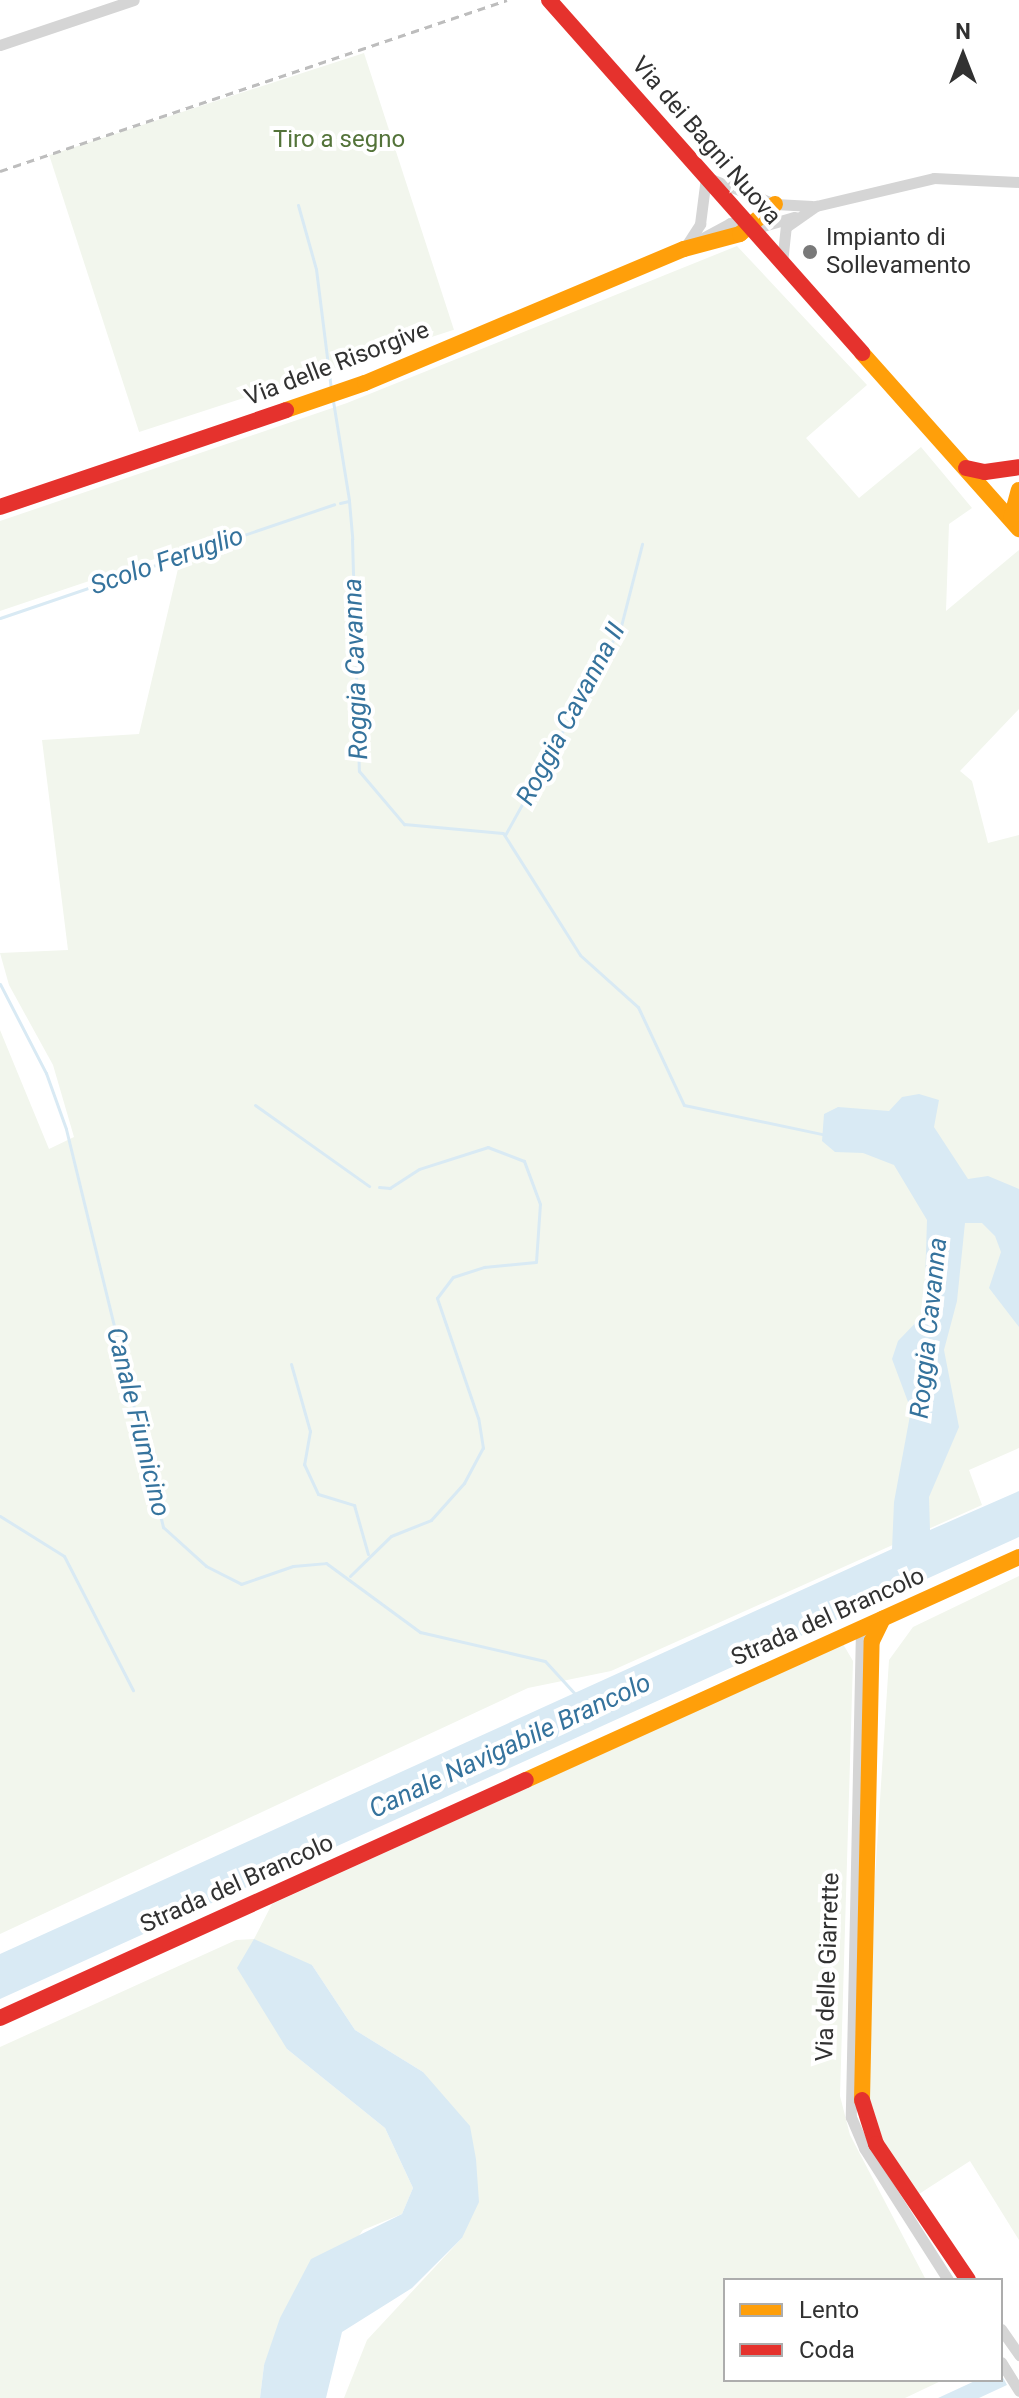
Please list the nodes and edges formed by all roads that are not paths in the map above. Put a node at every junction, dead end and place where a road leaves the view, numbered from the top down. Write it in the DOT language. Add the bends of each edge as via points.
graph roads {
  1 [pos="134,0"];
  2 [pos="549,0"];
  3 [pos="0,45"];
  4 [pos="706,177"];
  5 [pos="1019,182"];
  6 [pos="775,204"];
  7 [pos="816,206"];
  8 [pos="795,217"];
  9 [pos="748,225"];
  10 [pos="684,249"];
  11 [pos="782,264"];
  12 [pos="1019,467"];
  13 [pos="966,468"];
  14 [pos="1019,490"];
  15 [pos="0,507"];
  16 [pos="1016,522"];
  17 [pos="1019,1557"];
  18 [pos="866,1632"];
  19 [pos="0,2018"];
  20 [pos="947,2278"];
  21 [pos="967,2278"];
  22 [pos="1003,2332"];
  23 [pos="1019,2355"];
  24 [pos="1003,2365"];
  25 [pos="1019,2391"];
  1 -- 3 [label="street"];
  2 -- 4 [label="street, Via dei Bagni Nuova"];
  4 -- 6 [label="street"];
  4 -- 9 [label="street, Via dei Bagni Nuova"];
  4 -- 10 [label="street" via="700,224"];
  5 -- 7 [label="street" via="934,178"];
  6 -- 7 [label="street"];
  6 -- 9 [label="street, Via delle Risorgive"];
  7 -- 8 [label="street"];
  8 -- 9 [label="street"];
  8 -- 11 [label="street" via="786,227"];
  9 -- 10 [label="street, Via delle Risorgive" via="740,234"];
  9 -- 11 [label="street, Via dei Bagni Nuova"];
  10 -- 15 [label="street, Via delle Risorgive" via="365,383"];
  11 -- 13 [label="street, Via dei Bagni Nuova"];
  12 -- 13 [label="street" via="994,472"];
  13 -- 16 [label="street, Via dei Bagni Nuova"];
  14 -- 16 [label="street"];
  17 -- 18 [label="street, Strada del Brancolo"];
  18 -- 19 [label="street, Strada del Brancolo"];
  18 -- 20 [label="street, Via delle Giarrette" via="851,2117 864,2148"];
  18 -- 21 [label="street, Via delle Giarrette" via="860,2094 876,2144"];
  22 -- 23 [label="street"];
  24 -- 25 [label="street"];
}
